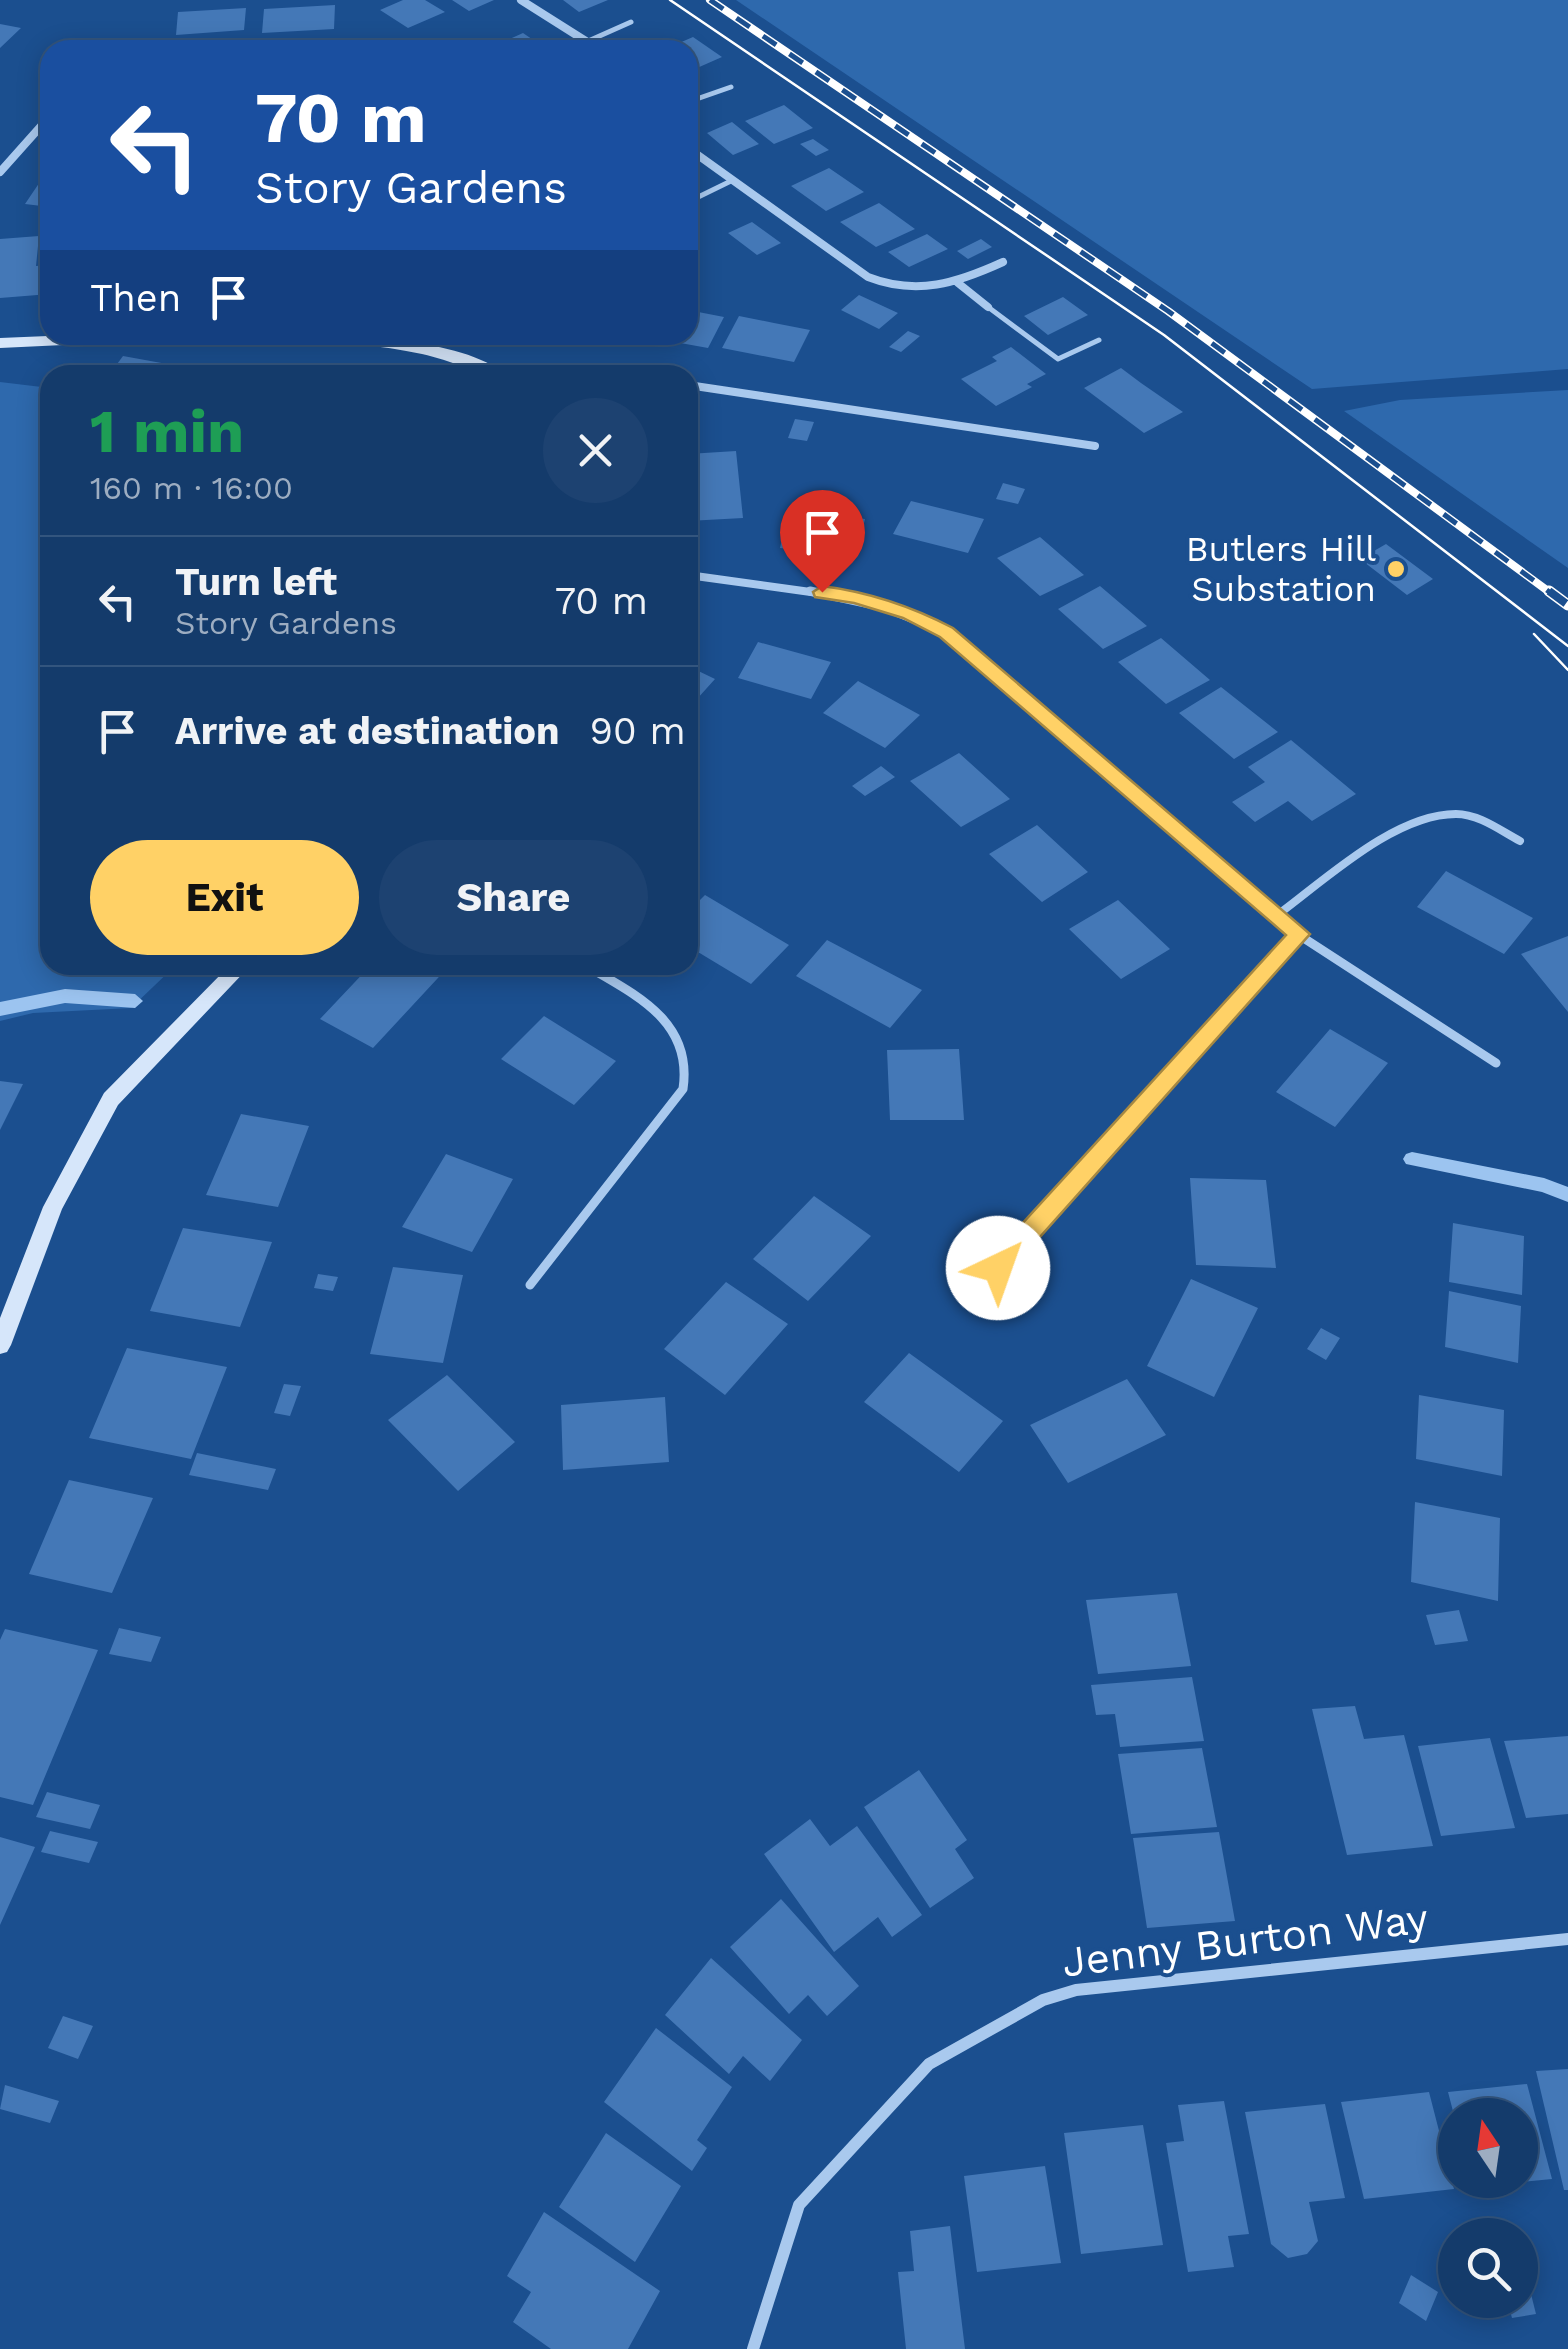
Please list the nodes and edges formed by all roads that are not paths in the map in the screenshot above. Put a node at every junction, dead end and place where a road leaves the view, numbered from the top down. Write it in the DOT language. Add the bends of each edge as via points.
graph roads {
  1 [pos="522,0"];
  2 [pos="632,22"];
  3 [pos="583,40"];
  4 [pos="591,40"];
  5 [pos="731,87"];
  6 [pos="698,99"];
  7 [pos="40,127"];
  8 [pos="698,155"];
  9 [pos="0,172"];
  10 [pos="733,180"];
  11 [pos="698,197"];
  12 [pos="1003,262"];
  13 [pos="958,284"];
  14 [pos="988,307"];
  15 [pos="1099,340"];
  16 [pos="40,341"];
  17 [pos="0,343"];
  18 [pos="393,345"];
  19 [pos="472,365"];
  20 [pos="698,387"];
  21 [pos="1095,446"];
  22 [pos="698,576"];
  23 [pos="1520,841"];
  24 [pos="1276,916"];
  25 [pos="1299,934"];
  26 [pos="232,975"];
  27 [pos="602,975"];
  28 [pos="1496,1063"];
  29 [pos="998,1268"];
  30 [pos="530,1285"];
  31 [pos="0,1345"];
  32 [pos="1568,1939"];
  33 [pos="753,2349"];
  1 -- 3 [label="street"];
  2 -- 4 [label="lane"];
  5 -- 6 [label="lane"];
  7 -- 9 [label="street"];
  8 -- 10 [label="street"];
  10 -- 11 [label="lane"];
  10 -- 13 [label="street" via="887,286 926,291"];
  12 -- 13 [label="street"];
  13 -- 14 [label="street"];
  14 -- 15 [label="lane" via="1058,359"];
  16 -- 17 [label="street"];
  18 -- 19 [label="street"];
  20 -- 21 [label="street"];
  22 -- 24 [label="street" via="856,597 946,632"];
  23 -- 24 [label="lane" via="1456,814 1431,819 1396,832"];
  24 -- 25 [label="street"];
  25 -- 28 [label="street"];
  25 -- 29 [label="street"];
  26 -- 31 [label="street" via="111,1098 53,1207"];
  27 -- 30 [label="street" via="673,1028 688,1071 683,1090"];
  32 -- 33 [label="street, Jenny Burton Way" via="1076,1990 1043,2000 929,2064 799,2205"];
}
